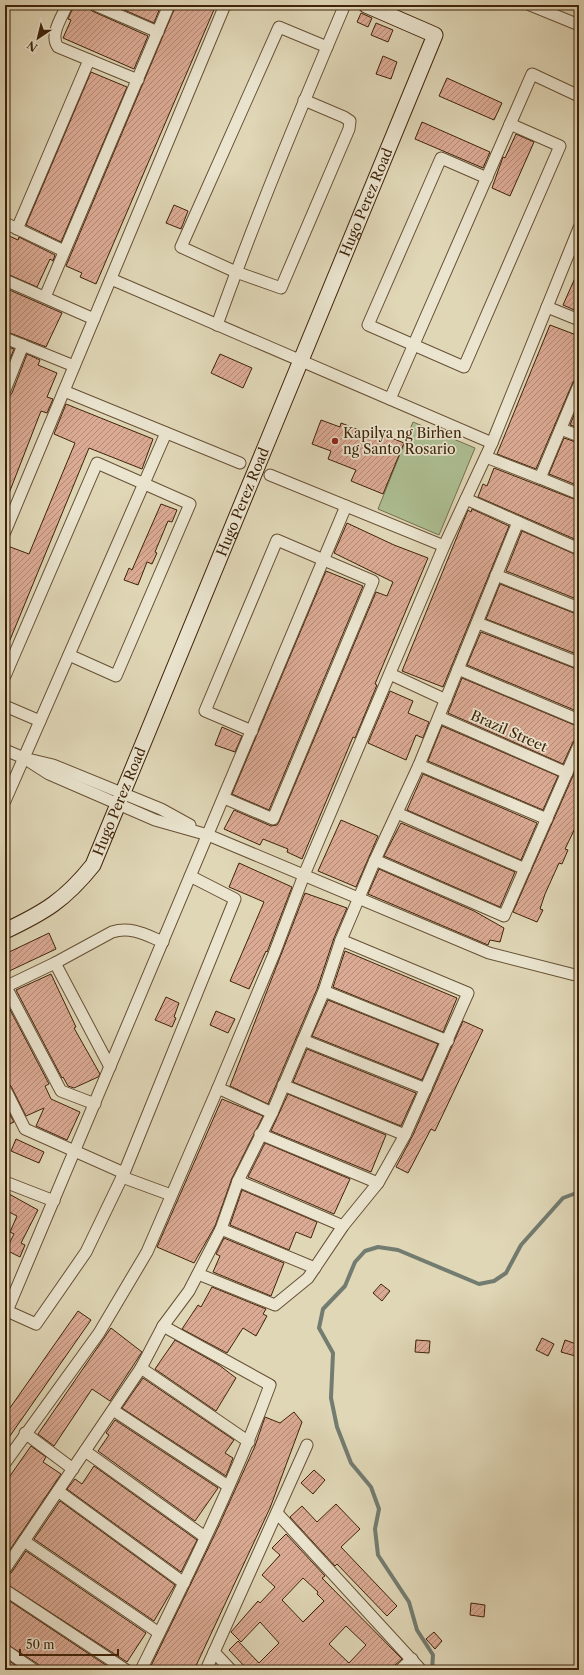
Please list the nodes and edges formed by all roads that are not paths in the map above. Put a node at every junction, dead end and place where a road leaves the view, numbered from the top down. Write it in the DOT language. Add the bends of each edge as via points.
graph roads {
  1 [pos="67,5"];
  2 [pos="95,5"];
  3 [pos="169,5"];
  4 [pos="225,5"];
  5 [pos="366,5"];
  6 [pos="530,5"];
  7 [pos="343,9"];
  8 [pos="579,25"];
  9 [pos="158,32"];
  10 [pos="327,48"];
  11 [pos="89,60"];
  12 [pos="138,80"];
  13 [pos="579,96"];
  14 [pos="304,100"];
  15 [pos="510,124"];
  16 [pos="487,178"];
  17 [pos="5,223"];
  18 [pos="579,228"];
  19 [pos="18,229"];
  20 [pos="64,251"];
  21 [pos="236,272"];
  22 [pos="111,279"];
  23 [pos="5,280"];
  24 [pos="45,297"];
  25 [pos="547,307"];
  26 [pos="94,319"];
  27 [pos="579,320"];
  28 [pos="217,325"];
  29 [pos="5,338"];
  30 [pos="23,345"];
  31 [pos="414,346"];
  32 [pos="301,361"];
  33 [pos="74,366"];
  34 [pos="579,385"];
  35 [pos="5,390"];
  36 [pos="64,391"];
  37 [pos="390,399"];
  38 [pos="561,429"];
  39 [pos="166,433"];
  40 [pos="579,436"];
  41 [pos="492,443"];
  42 [pos="486,456"];
  43 [pos="240,463"];
  44 [pos="270,475"];
  45 [pos="540,478"];
  46 [pos="144,484"];
  47 [pos="579,494"];
  48 [pos="466,500"];
  49 [pos="346,506"];
  50 [pos="518,522"];
  51 [pos="5,532"];
  52 [pos="444,546"];
  53 [pos="579,549"];
  54 [pos="324,560"];
  55 [pos="496,575"];
  56 [pos="579,608"];
  57 [pos="478,623"];
  58 [pos="69,655"];
  59 [pos="579,663"];
  60 [pos="458,670"];
  61 [pos="390,674"];
  62 [pos="5,676"];
  63 [pos="446,700"];
  64 [pos="5,706"];
  65 [pos="439,717"];
  66 [pos="579,720"];
  67 [pos="40,721"];
  68 [pos="252,731"];
  69 [pos="579,745"];
  70 [pos="5,750"];
  71 [pos="24,758"];
  72 [pos="419,765"];
  73 [pos="567,773"];
  74 [pos="6,797"];
  75 [pos="224,798"];
  76 [pos="120,799"];
  77 [pos="397,813"];
  78 [pos="547,819"];
  79 [pos="208,835"];
  80 [pos="375,860"];
  81 [pos="524,869"];
  82 [pos="304,875"];
  83 [pos="190,876"];
  84 [pos="359,899"];
  85 [pos="5,931"];
  86 [pos="341,940"];
  87 [pos="163,942"];
  88 [pos="55,963"];
  89 [pos="579,976"];
  90 [pos="5,987"];
  91 [pos="324,991"];
  92 [pos="303,1040"];
  93 [pos="448,1041"];
  94 [pos="110,1067"];
  95 [pos="283,1085"];
  96 [pos="218,1088"];
  97 [pos="5,1089"];
  98 [pos="426,1089"];
  99 [pos="95,1104"];
  100 [pos="272,1113"];
  101 [pos="260,1134"];
  102 [pos="405,1135"];
  103 [pos="75,1151"];
  104 [pos="123,1175"];
  105 [pos="238,1181"];
  106 [pos="5,1182"];
  107 [pos="378,1184"];
  108 [pos="171,1195"];
  109 [pos="54,1201"];
  110 [pos="343,1226"];
  111 [pos="221,1229"];
  112 [pos="315,1268"];
  113 [pos="198,1274"];
  114 [pos="163,1326"];
  115 [pos="141,1368"];
  116 [pos="113,1410"];
  117 [pos="25,1434"];
  118 [pos="249,1442"];
  119 [pos="307,1445"];
  120 [pos="85,1451"];
  121 [pos="5,1463"];
  122 [pos="73,1469"];
  123 [pos="228,1486"];
  124 [pos="58,1491"];
  125 [pos="278,1512"];
  126 [pos="206,1537"];
  127 [pos="24,1541"];
  128 [pos="5,1569"];
  129 [pos="184,1582"];
  130 [pos="5,1590"];
  131 [pos="159,1633"];
  132 [pos="5,1650"];
  133 [pos="214,1652"];
  134 [pos="412,1659"];
  135 [pos="34,1670"];
  136 [pos="126,1670"];
  137 [pos="141,1670"];
  138 [pos="206,1670"];
  139 [pos="231,1670"];
  140 [pos="400,1670"];
  141 [pos="421,1670"];
  1 -- 11 [label="street" via="55,42 58,47"];
  2 -- 9 [label="street"];
  3 -- 9 [label="street"];
  4 -- 22 [label="street"];
  5 -- 32 [label="street, Hugo Perez Road" via="435,35"];
  6 -- 8 [label="street"];
  7 -- 10 [label="street"];
  9 -- 12 [label="street"];
  10 -- 14 [label="street"];
  10 -- 21 [label="street" via="279,27 182,247"];
  11 -- 12 [label="street"];
  11 -- 19 [label="street"];
  12 -- 20 [label="street"];
  13 -- 15 [label="street" via="532,74"];
  14 -- 21 [label="street"];
  14 -- 21 [label="street" via="344,117 350,121 349,129 280,288"];
  15 -- 16 [label="street"];
  15 -- 31 [label="street" via="560,146 545,182 464,367"];
  16 -- 31 [label="street"];
  16 -- 31 [label="street" via="441,158 374,311 368,325"];
  17 -- 19 [label="street"];
  18 -- 25 [label="street"];
  19 -- 20 [label="street"];
  20 -- 24 [label="street"];
  21 -- 28 [label="street"];
  22 -- 26 [label="street"];
  22 -- 28 [label="street"];
  23 -- 24 [label="street"];
  24 -- 26 [label="street"];
  25 -- 27 [label="street"];
  25 -- 41 [label="street"];
  26 -- 33 [label="street"];
  28 -- 32 [label="street"];
  29 -- 30 [label="street"];
  30 -- 33 [label="street"];
  30 -- 35 [label="street"];
  31 -- 37 [label="street"];
  32 -- 37 [label="street"];
  32 -- 76 [label="street, Hugo Perez Road"];
  33 -- 36 [label="street"];
  34 -- 38 [label="street"];
  36 -- 39 [label="street"];
  36 -- 51 [label="street"];
  37 -- 41 [label="street"];
  38 -- 40 [label="street"];
  38 -- 45 [label="street"];
  39 -- 43 [label="street"];
  39 -- 46 [label="street"];
  41 -- 42 [label="street"];
  42 -- 45 [label="street"];
  42 -- 48 [label="street"];
  44 -- 49 [label="street"];
  45 -- 47 [label="street"];
  46 -- 58 [label="street"];
  46 -- 58 [label="street" via="190,504 116,676"];
  46 -- 62 [label="street" via="97,463"];
  48 -- 50 [label="street"];
  48 -- 52 [label="street"];
  49 -- 52 [label="street"];
  49 -- 54 [label="street"];
  50 -- 53 [label="street"];
  50 -- 55 [label="street"];
  52 -- 61 [label="street"];
  54 -- 68 [label="street"];
  54 -- 68 [label="street" via="277,540 205,711"];
  54 -- 75 [label="street" via="372,581 279,804 272,819"];
  55 -- 56 [label="street"];
  55 -- 57 [label="street"];
  57 -- 59 [label="street"];
  57 -- 60 [label="street"];
  58 -- 67 [label="street"];
  60 -- 63 [label="street"];
  60 -- 66 [label="street"];
  61 -- 63 [label="street"];
  61 -- 82 [label="street"];
  63 -- 65 [label="street"];
  64 -- 67 [label="street"];
  65 -- 72 [label="street"];
  65 -- 73 [label="street, Brazil Street"];
  67 -- 71 [label="street"];
  68 -- 75 [label="street"];
  69 -- 73 [label="street"];
  70 -- 71 [label="street"];
  71 -- 74 [label="street"];
  71 -- 76 [label="street" via="53,765"];
  72 -- 77 [label="street"];
  72 -- 78 [label="street"];
  73 -- 78 [label="street"];
  75 -- 79 [label="street"];
  76 -- 79 [label="street" via="161,809"];
  76 -- 85 [label="street, Hugo Perez Road" via="93,866 78,884 58,902"];
  77 -- 80 [label="street"];
  77 -- 81 [label="street"];
  78 -- 81 [label="street"];
  79 -- 82 [label="street"];
  79 -- 83 [label="street"];
  80 -- 81 [label="street" via="504,916"];
  80 -- 84 [label="street"];
  82 -- 84 [label="street"];
  82 -- 96 [label="street"];
  83 -- 87 [label="street"];
  83 -- 104 [label="street" via="235,899"];
  84 -- 86 [label="street"];
  84 -- 89 [label="street" via="489,953"];
  86 -- 91 [label="street"];
  86 -- 93 [label="street" via="468,993"];
  87 -- 88 [label="street" via="132,930 121,929"];
  87 -- 94 [label="street"];
  88 -- 90 [label="street"];
  88 -- 94 [label="street"];
  90 -- 99 [label="street" via="61,1091"];
  91 -- 92 [label="street"];
  91 -- 93 [label="street"];
  92 -- 95 [label="street"];
  92 -- 98 [label="street"];
  93 -- 98 [label="street"];
  94 -- 99 [label="street"];
  95 -- 100 [label="street"];
  95 -- 102 [label="street"];
  96 -- 100 [label="street"];
  96 -- 108 [label="street"];
  97 -- 103 [label="street" via="25,1129"];
  98 -- 102 [label="street"];
  99 -- 103 [label="street"];
  100 -- 101 [label="street"];
  101 -- 105 [label="street"];
  101 -- 107 [label="street"];
  102 -- 107 [label="street"];
  103 -- 104 [label="street"];
  103 -- 109 [label="street"];
  104 -- 108 [label="street"];
  104 -- 109 [label="street" via="86,1252 36,1324 7,1311"];
  105 -- 110 [label="street"];
  105 -- 111 [label="street"];
  106 -- 109 [label="street"];
  107 -- 110 [label="street"];
  108 -- 117 [label="street" via="147,1252 99,1332"];
  110 -- 112 [label="street"];
  111 -- 112 [label="street"];
  111 -- 113 [label="street"];
  112 -- 113 [label="street" via="308,1278 275,1305"];
  113 -- 114 [label="street" via="189,1291"];
  114 -- 115 [label="street"];
  114 -- 118 [label="street" via="270,1385"];
  115 -- 116 [label="street"];
  115 -- 118 [label="street"];
  116 -- 120 [label="street"];
  116 -- 123 [label="street"];
  117 -- 121 [label="street"];
  117 -- 122 [label="street"];
  118 -- 123 [label="street"];
  119 -- 125 [label="street"];
  120 -- 122 [label="street"];
  120 -- 126 [label="street"];
  122 -- 124 [label="street"];
  123 -- 126 [label="street"];
  124 -- 127 [label="street"];
  124 -- 129 [label="street"];
  125 -- 133 [label="street"];
  125 -- 134 [label="street"];
  126 -- 129 [label="street"];
  127 -- 128 [label="street"];
  127 -- 131 [label="street"];
  129 -- 131 [label="street"];
  130 -- 136 [label="street"];
  131 -- 137 [label="street"];
  132 -- 135 [label="street"];
  133 -- 138 [label="street"];
  133 -- 139 [label="street"];
  134 -- 140 [label="street"];
  134 -- 141 [label="street"];
}
